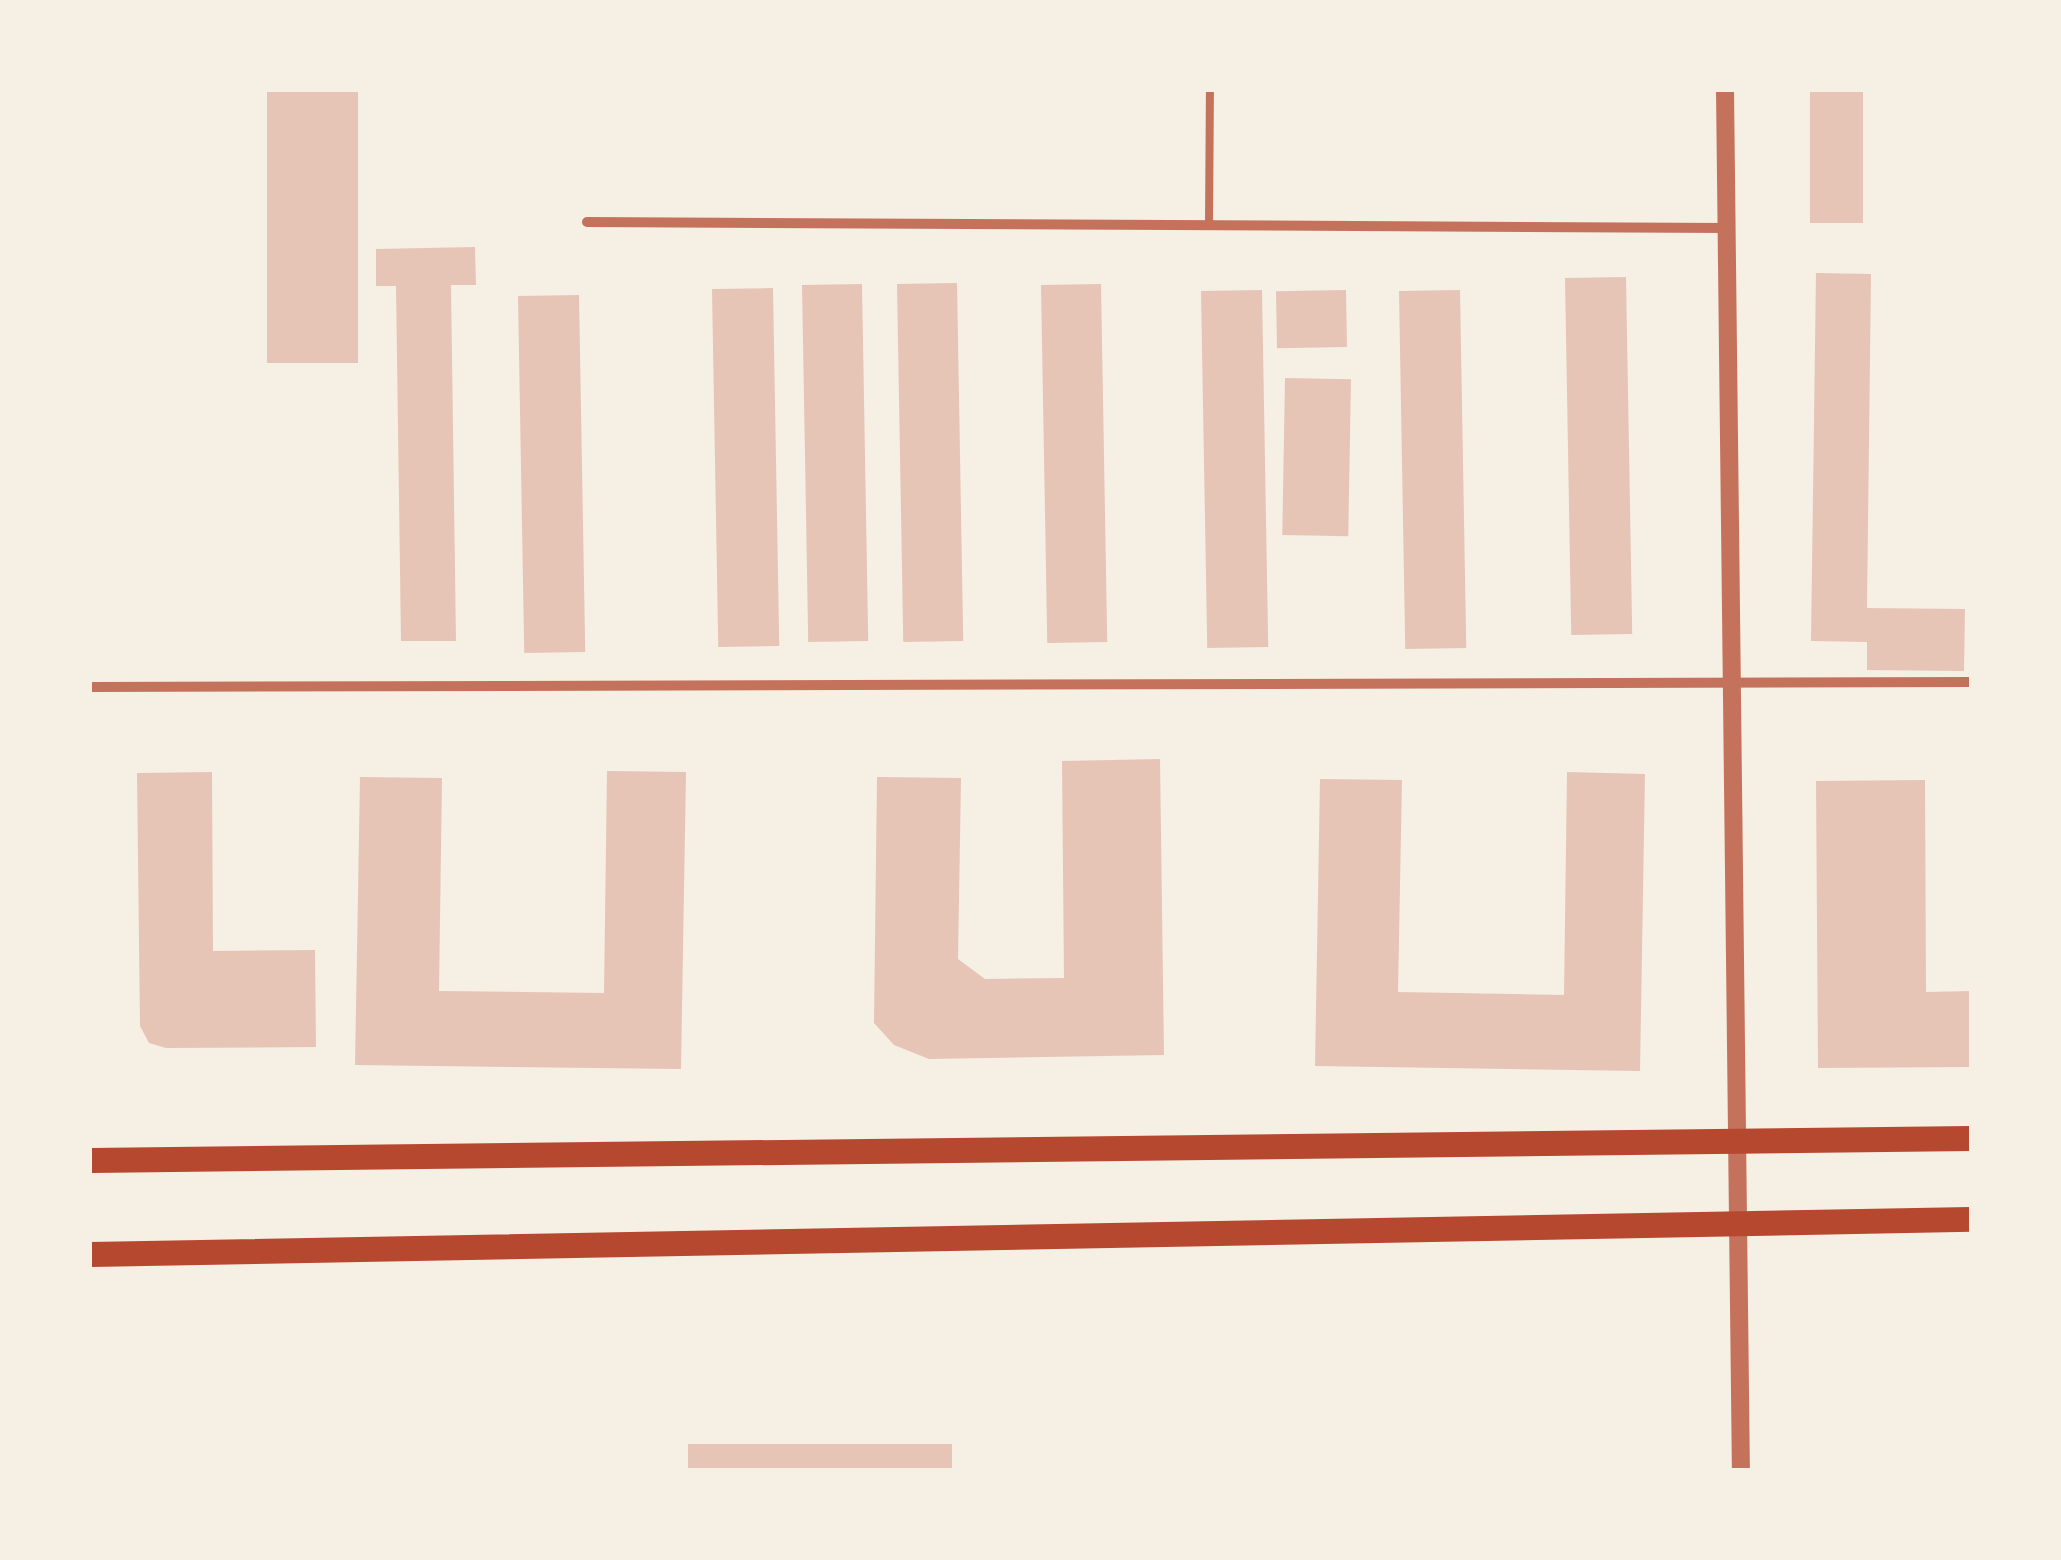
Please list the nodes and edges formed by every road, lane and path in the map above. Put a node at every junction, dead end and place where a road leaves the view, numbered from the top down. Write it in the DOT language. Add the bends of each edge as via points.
graph roads {
  1 [pos="1210,90"];
  2 [pos="1725,90"];
  3 [pos="587,222"];
  4 [pos="1209,225"];
  5 [pos="1727,228"];
  6 [pos="1733,682"];
  7 [pos="1971,682"];
  8 [pos="90,687"];
  9 [pos="1971,1138"];
  10 [pos="1738,1141"];
  11 [pos="90,1160"];
  12 [pos="1971,1219"];
  13 [pos="1738,1223"];
  14 [pos="90,1254"];
  15 [pos="1740,1470"];
  1 -- 4 [label="lane"];
  2 -- 5 [label="street"];
  3 -- 4 [label="street"];
  4 -- 5 [label="street"];
  5 -- 6 [label="street"];
  6 -- 7 [label="street"];
  6 -- 8 [label="street"];
  6 -- 10 [label="street"];
  9 -- 10 [label="main road"];
  10 -- 11 [label="main road"];
  10 -- 13 [label="street"];
  12 -- 13 [label="main road"];
  13 -- 14 [label="main road"];
  13 -- 15 [label="street"];
}
